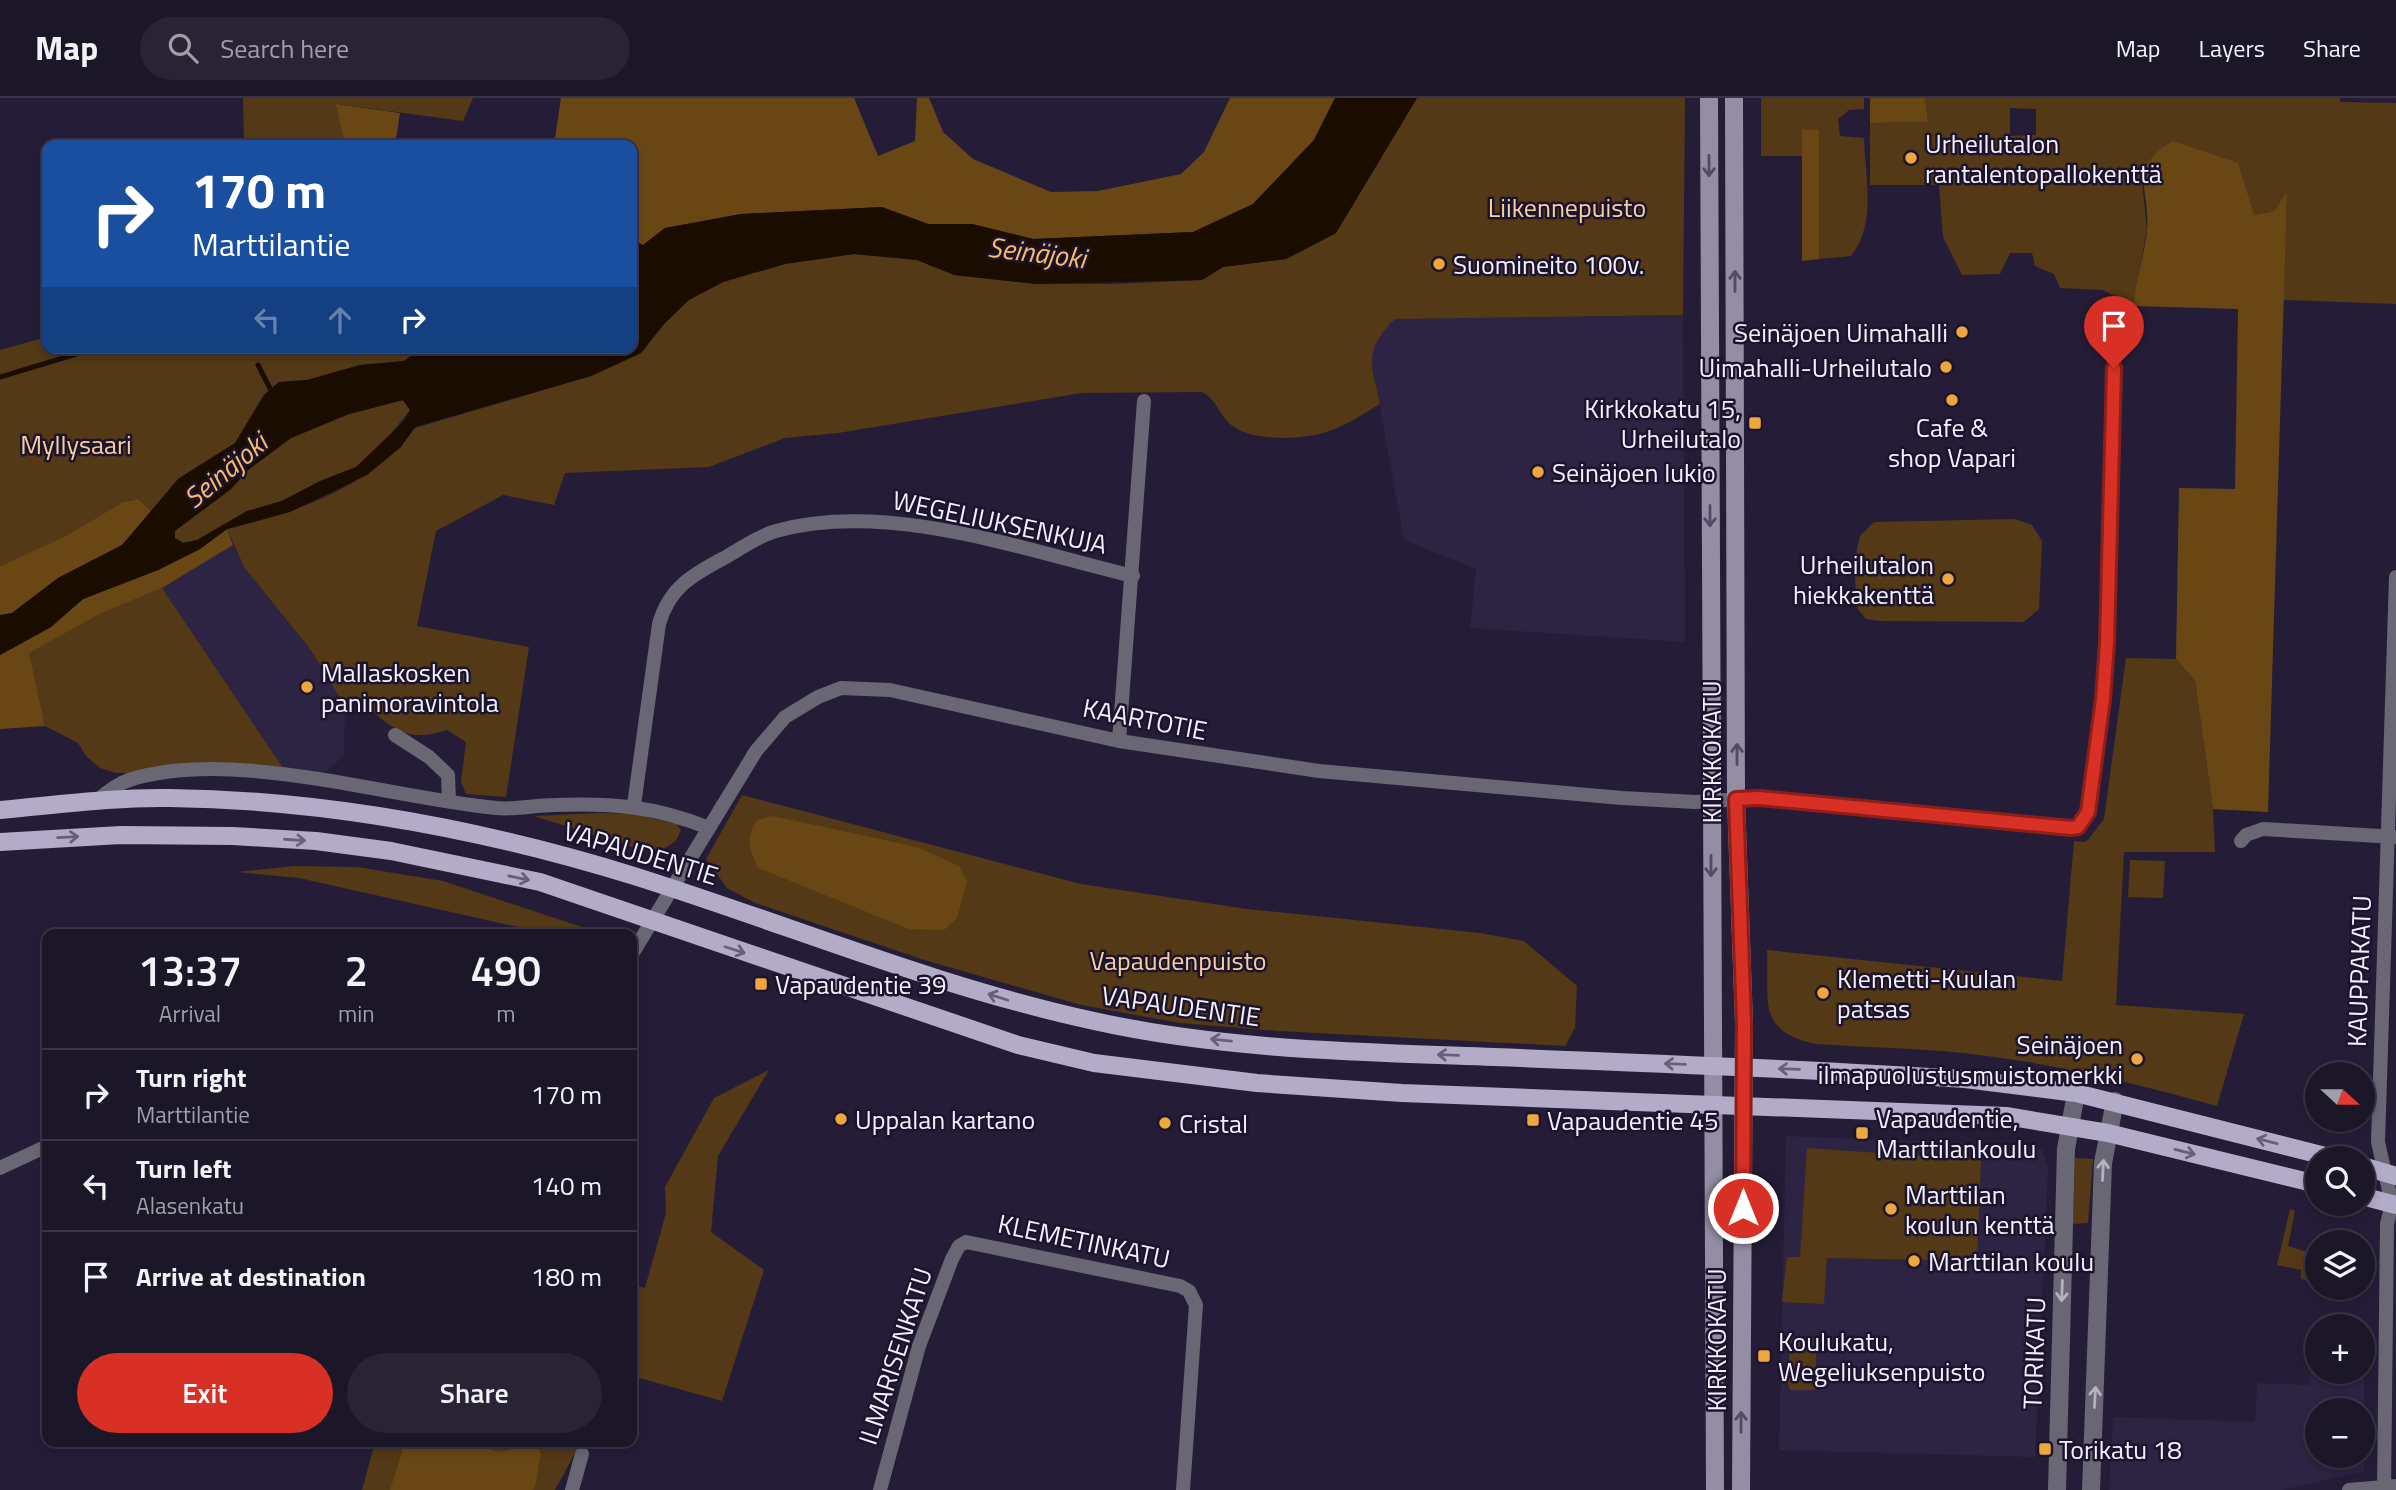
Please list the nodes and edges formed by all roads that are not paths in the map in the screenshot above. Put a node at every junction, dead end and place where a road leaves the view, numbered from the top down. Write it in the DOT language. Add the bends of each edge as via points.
graph roads {
  1 [pos="1709,98"];
  2 [pos="1734,98"];
  3 [pos="2115,321"];
  4 [pos="1144,401"];
  5 [pos="1133,576"];
  6 [pos="2396,577"];
  7 [pos="396,735"];
  8 [pos="1119,741"];
  9 [pos="1736,799"];
  10 [pos="98,800"];
  11 [pos="449,801"];
  12 [pos="1711,801"];
  13 [pos="634,805"];
  14 [pos="0,810"];
  15 [pos="709,828"];
  16 [pos="2392,837"];
  17 [pos="2241,841"];
  18 [pos="0,842"];
  19 [pos="673,889"];
  20 [pos="651,921"];
  21 [pos="637,945"];
  22 [pos="1711,1066"];
  23 [pos="1744,1067"];
  24 [pos="2076,1093"];
  25 [pos="2115,1101"];
  26 [pos="1711,1103"];
  27 [pos="1743,1105"];
  28 [pos="2071,1125"];
  29 [pos="2108,1133"];
  30 [pos="42,1148"];
  31 [pos="2305,1151"];
  32 [pos="0,1168"];
  33 [pos="2391,1174"];
  34 [pos="2305,1182"];
  35 [pos="2375,1200"];
  36 [pos="2394,1205"];
  37 [pos="966,1242"];
  38 [pos="582,1454"];
  39 [pos="2388,1487"];
  40 [pos="572,1490"];
  41 [pos="880,1490"];
  42 [pos="1183,1490"];
  43 [pos="1715,1490"];
  44 [pos="1741,1490"];
  45 [pos="2057,1490"];
  46 [pos="2091,1490"];
  47 [pos="2349,1490"];
  1 -- 12 [label="main road, KIRKKOKATU, one-way"];
  9 -- 2 [label="main road, KIRKKOKATU, one-way"];
  3 -- 9 [label="street, KAARTOTIE" via="2103,699 2088,812 2078,827"];
  4 -- 5 [label="street"];
  5 -- 8 [label="street"];
  5 -- 13 [label="street, WEGELIUKSENKUJA" via="915,526 831,521 774,531 704,569 665,601"];
  6 -- 16 [label="street, KAUPPAKATU"];
  7 -- 11 [label="street" via="448,775"];
  8 -- 12 [label="street, KAARTOTIE" via="1319,771 1608,797"];
  8 -- 15 [label="street, KAARTOTIE" via="890,690 841,688 785,717 756,751"];
  9 -- 12 [label="street, KAARTOTIE"];
  9 -- 23 [label="main road, KIRKKOKATU"];
  10 -- 11 [label="street" via="127,781 183,770 309,779"];
  10 -- 14 [label="main road, VAPAUDENTIE"];
  10 -- 19 [label="main road, VAPAUDENTIE" via="246,801 380,817 550,852"];
  11 -- 13 [label="street" via="501,809"];
  12 -- 22 [label="main road, KIRKKOKATU, one-way"];
  13 -- 15 [label="street"];
  15 -- 19 [label="street, KAARTOTIE"];
  16 -- 17 [label="street" via="2263,829"];
  16 -- 33 [label="street, KAUPPAKATU" via="2378,1142"];
  18 -- 20 [label="main road, one-way" via="121,835 316,841 391,851 540,882"];
  19 -- 20 [label="street, KAARTOTIE"];
  22 -- 19 [label="main road, VAPAUDENTIE, one-way" via="1266,1045 1110,1024 1007,1000"];
  20 -- 21 [label="street, KAARTOTIE"];
  20 -- 26 [label="main road, one-way" via="1018,1045 1094,1063 1257,1083 1402,1093"];
  22 -- 23 [label="main road, VAPAUDENTIE"];
  22 -- 26 [label="main road, KIRKKOKATU"];
  24 -- 23 [label="main road, VAPAUDENTIE, one-way" via="1965,1079"];
  23 -- 27 [label="main road, KIRKKOKATU"];
  24 -- 25 [label="main road, VAPAUDENTIE"];
  24 -- 28 [label="street, TORIKATU"];
  25 -- 29 [label="street"];
  31 -- 25 [label="main road, VAPAUDENTIE, one-way"];
  26 -- 27 [label="main road"];
  26 -- 43 [label="main road, KIRKKOKATU"];
  27 -- 28 [label="main road" via="2006,1116"];
  44 -- 27 [label="main road, KIRKKOKATU, one-way"];
  28 -- 29 [label="main road"];
  28 -- 45 [label="street, TORIKATU, one-way" via="2066,1149"];
  29 -- 34 [label="main road, one-way"];
  46 -- 29 [label="street, one-way" via="2103,1163"];
  30 -- 32 [label="street"];
  33 -- 36 [label="street, KAUPPAKATU"];
  35 -- 36 [label="main road"];
  36 -- 39 [label="street, KAUPPAKATU" via="2387,1224"];
  37 -- 41 [label="street, ILMARISENKATU" via="952,1259 919,1346"];
  37 -- 42 [label="street, KLEMETINKATU" via="1180,1286 1189,1292 1196,1305"];
  38 -- 40 [label="street"];
  39 -- 47 [label="street"];
}
